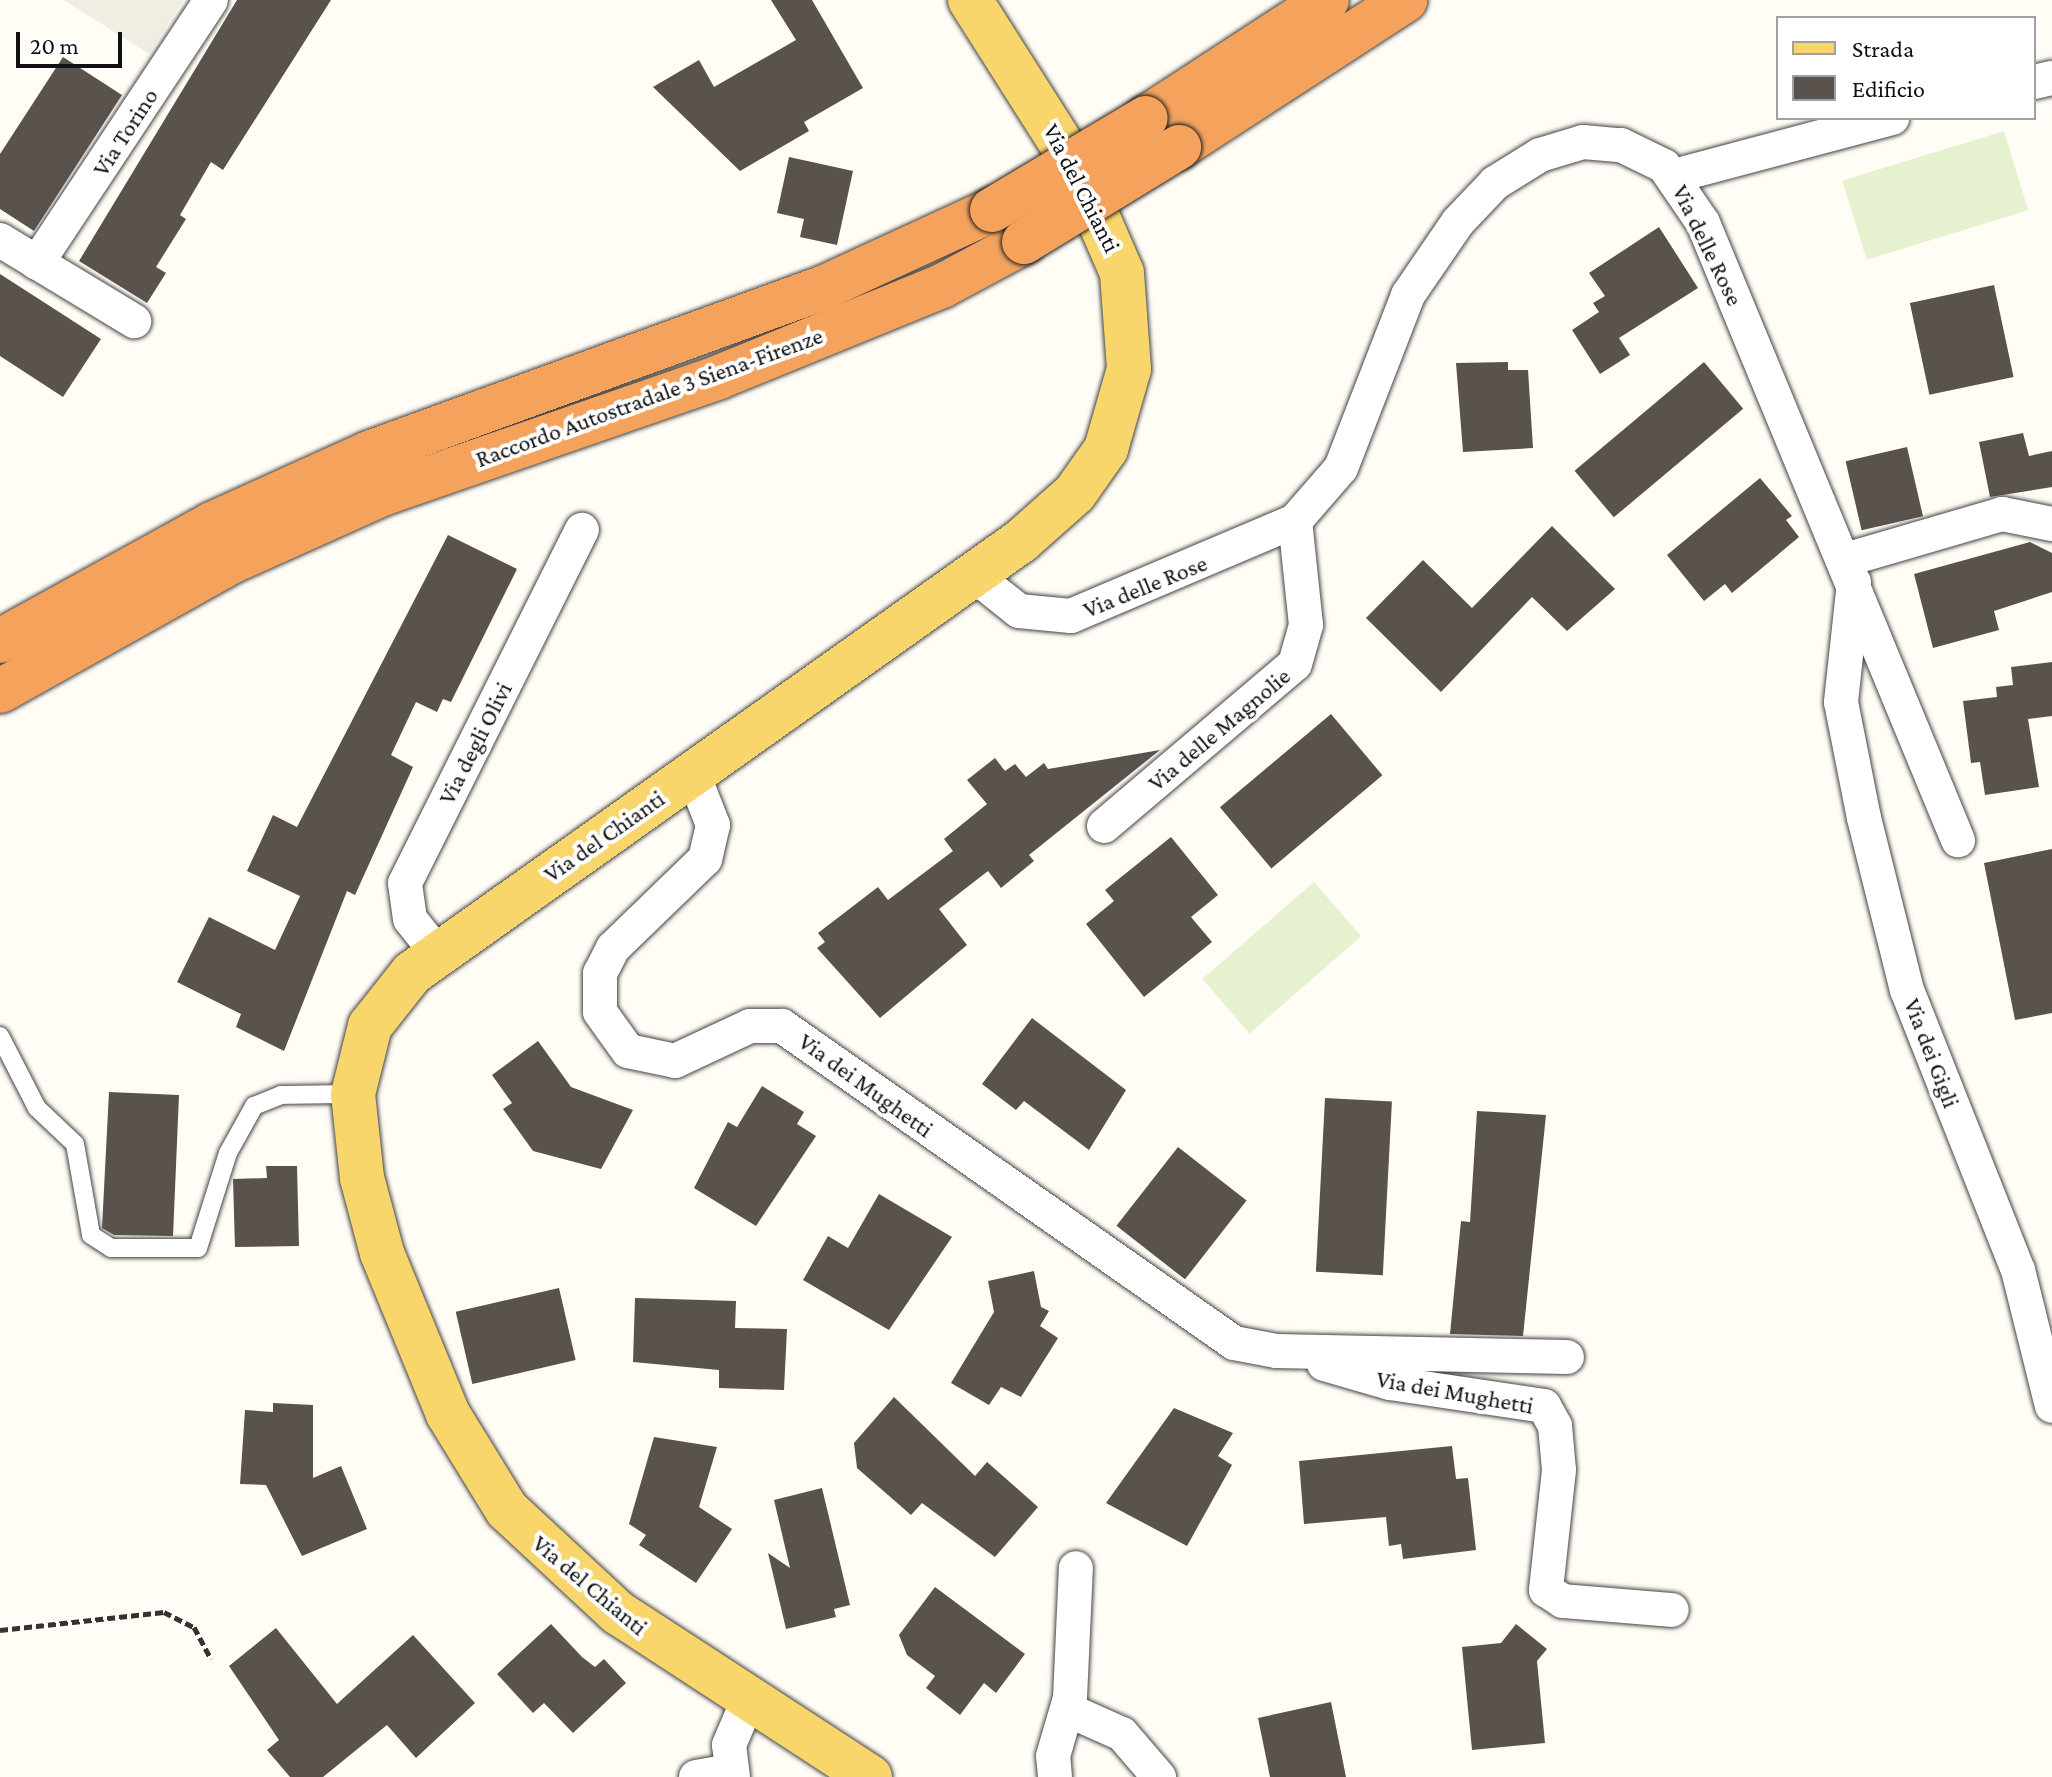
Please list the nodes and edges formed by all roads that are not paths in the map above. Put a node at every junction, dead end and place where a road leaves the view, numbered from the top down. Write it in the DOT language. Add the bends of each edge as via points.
graph roads {
  1 [pos="211,0"];
  2 [pos="970,0"];
  3 [pos="1327,0"];
  4 [pos="1405,0"];
  5 [pos="1884,120"];
  6 [pos="1674,176"];
  7 [pos="0,240"];
  8 [pos="37,263"];
  9 [pos="134,321"];
  10 [pos="1295,521"];
  11 [pos="2052,524"];
  12 [pos="582,530"];
  13 [pos="1849,571"];
  14 [pos="975,576"];
  15 [pos="1872,625"];
  16 [pos="0,641"];
  17 [pos="0,691"];
  18 [pos="1840,691"];
  19 [pos="693,774"];
  20 [pos="1104,826"];
  21 [pos="1958,840"];
  22 [pos="437,953"];
  23 [pos="0,1036"];
  24 [pos="353,1094"];
  25 [pos="1289,1352"];
  26 [pos="1567,1357"];
  27 [pos="2052,1406"];
  28 [pos="1076,1568"];
  29 [pos="1672,1610"];
  30 [pos="749,1698"];
  31 [pos="1068,1710"];
  32 [pos="731,1774"];
  33 [pos="696,1777"];
  34 [pos="870,1777"];
  35 [pos="1055,1777"];
  36 [pos="1159,1777"];
  1 -- 8 [label="street, Via Torino"];
  2 -- 14 [label="main road, Via del Chianti" via="1102,218 1122,273 1130,350 1118,421 1095,467 1060,509"];
  3 -- 16 [label="highway, Raccordo Autostradale 3 Siena-Firenze, bridge" via="992,210 827,286 369,453 212,524"];
  4 -- 17 [label="highway, Raccordo Autostradale 3 Siena-Firenze, bridge" via="1179,147 942,286 719,377 382,494 231,562"];
  5 -- 6 [label="street"];
  6 -- 10 [label="street, Via delle Rose" via="1645,153 1596,142 1540,155 1495,183 1418,278 1341,468"];
  6 -- 13 [label="street, Via delle Rose" via="1723,267"];
  7 -- 8 [label="street"];
  8 -- 9 [label="street"];
  10 -- 14 [label="street, Via delle Rose" via="1071,616 1019,611"];
  10 -- 20 [label="street, Via delle Magnolie" via="1306,625 1295,664"];
  11 -- 13 [label="street" via="2002,514"];
  12 -- 22 [label="street, Via degli Olivi" via="405,883 406,912"];
  13 -- 15 [label="street, Via delle Rose"];
  13 -- 18 [label="street, Via dei Gigli"];
  14 -- 19 [label="main road, Via del Chianti"];
  15 -- 18 [label="street"];
  15 -- 21 [label="street, Via delle Rose"];
  18 -- 27 [label="street, Via dei Gigli" via="1901,969 2018,1270"];
  19 -- 22 [label="main road, Via del Chianti"];
  19 -- 25 [label="street, Via dei Mughetti" via="713,825 705,859 613,948 600,973 600,1012 621,1046 663,1063 750,1026 782,1026 1221,1337"];
  22 -- 24 [label="main road, Via del Chianti" via="378,1011 358,1059"];
  23 -- 24 [label="lane" via="37,1108 75,1144 91,1235 111,1248 198,1248 228,1153 254,1106 281,1095"];
  24 -- 30 [label="main road, Via del Chianti" via="359,1166 382,1253 477,1468 532,1539 582,1585"];
  25 -- 26 [label="street, Via dei Mughetti"];
  25 -- 29 [label="street, Via dei Mughetti" via="1390,1383 1544,1406 1555,1426 1559,1470 1546,1590 1563,1601"];
  28 -- 31 [label="street"];
  30 -- 32 [label="street" via="729,1745"];
  30 -- 34 [label="main road, Via del Chianti"];
  31 -- 35 [label="street" via="1053,1756"];
  31 -- 36 [label="street" via="1122,1734"];
  32 -- 33 [label="street"];
}
